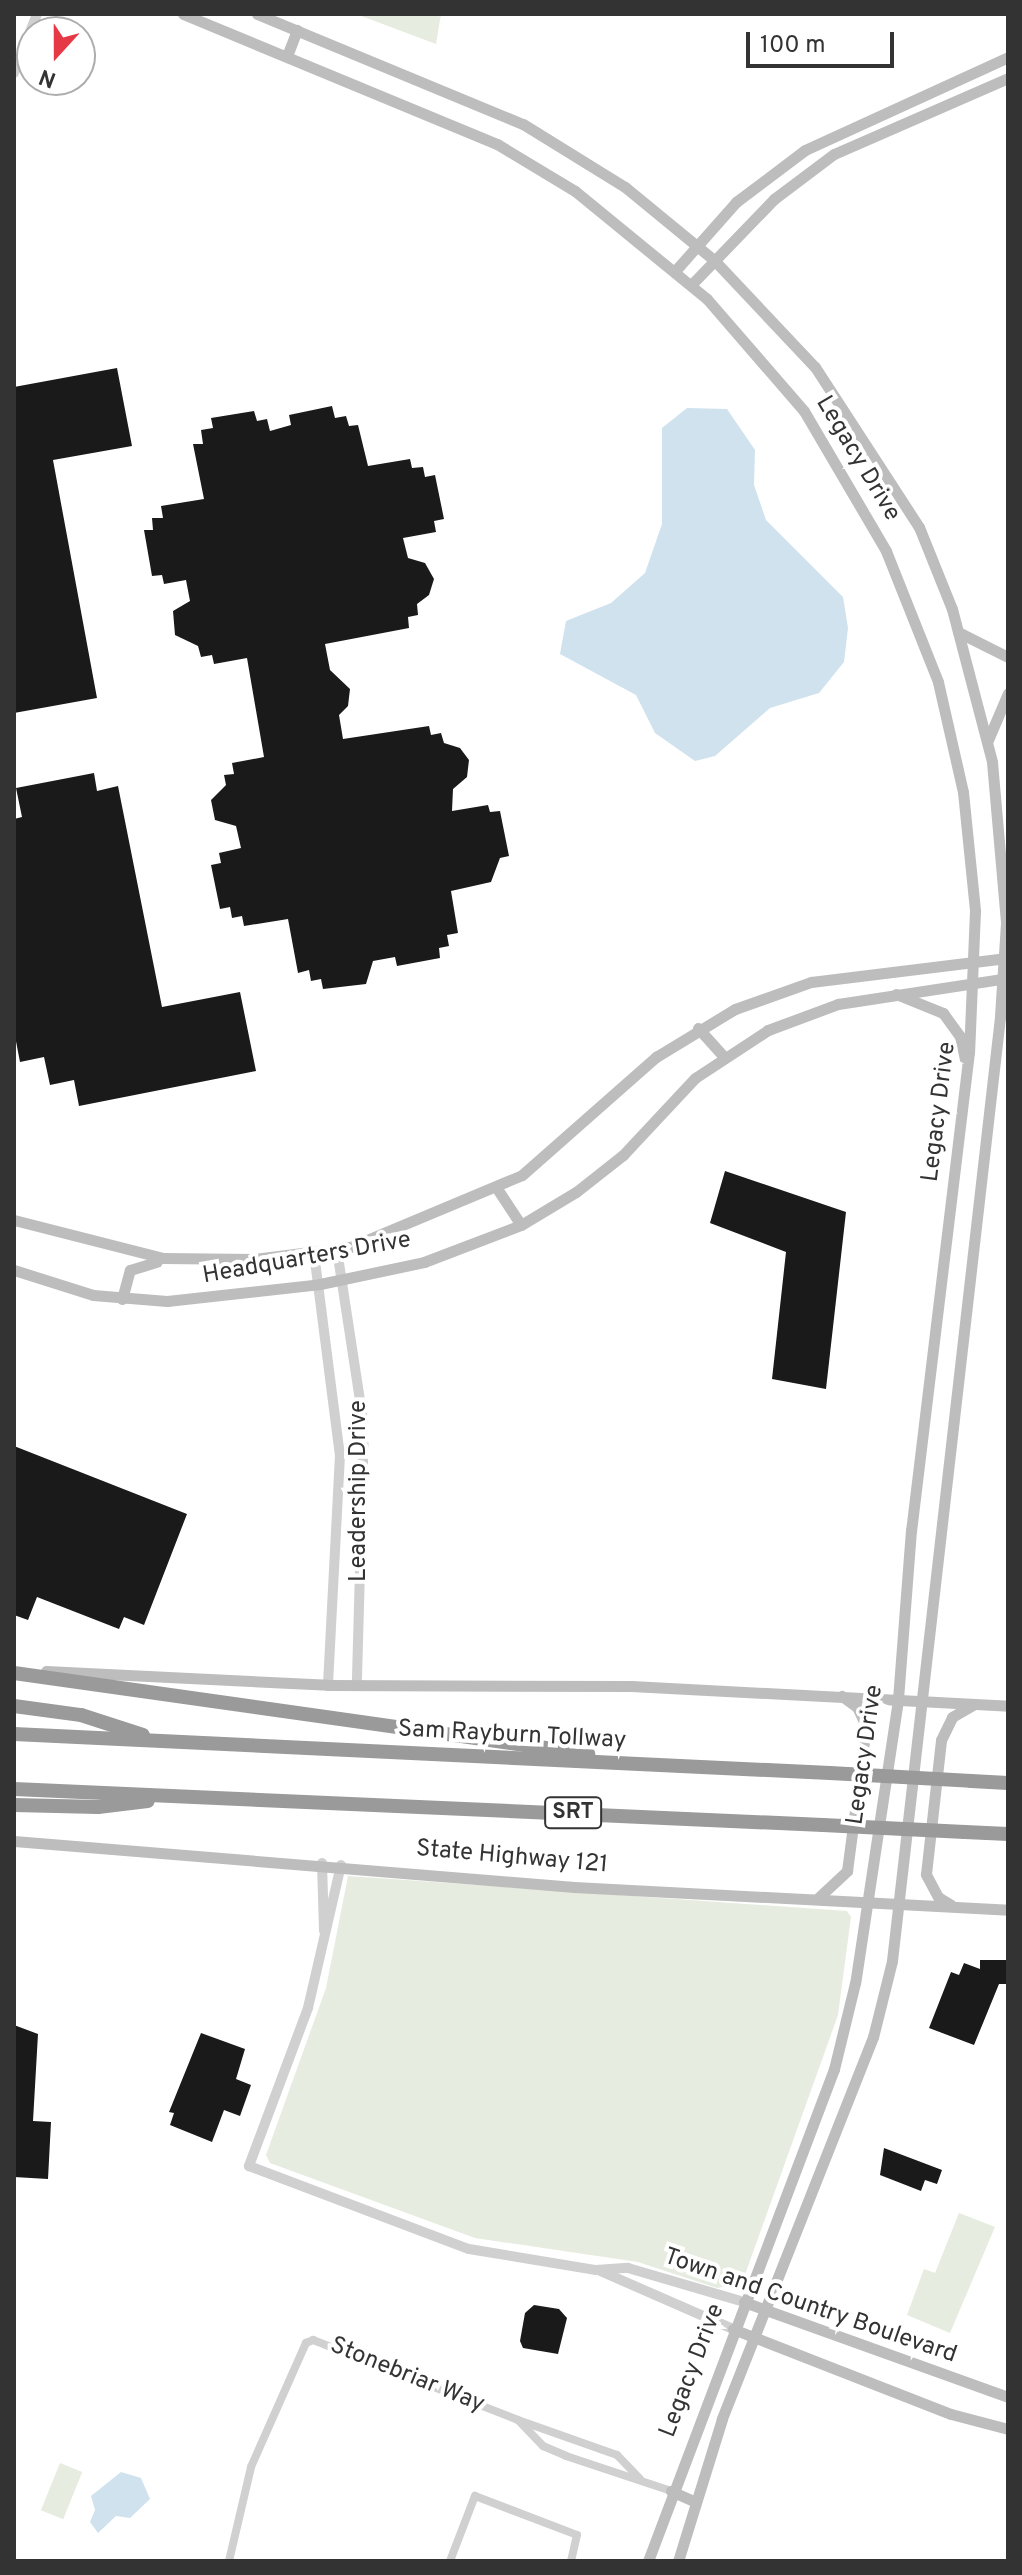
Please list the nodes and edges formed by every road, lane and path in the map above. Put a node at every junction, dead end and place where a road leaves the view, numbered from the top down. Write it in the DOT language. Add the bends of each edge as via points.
graph roads {
  1 [pos="37,14"];
  2 [pos="183,14"];
  3 [pos="257,14"];
  4 [pos="297,30"];
  5 [pos="287,56"];
  6 [pos="1008,57"];
  7 [pos="14,73"];
  8 [pos="969,73"];
  9 [pos="1008,78"];
  10 [pos="978,90"];
  11 [pos="697,246"];
  12 [pos="714,260"];
  13 [pos="675,271"];
  14 [pos="691,285"];
  15 [pos="958,632"];
  16 [pos="1008,657"];
  17 [pos="1008,693"];
  18 [pos="988,740"];
  19 [pos="1006,893"];
  20 [pos="1006,958"];
  21 [pos="973,962"];
  22 [pos="1005,978"];
  23 [pos="973,981"];
  24 [pos="892,993"];
  25 [pos="1004,1012"];
  26 [pos="698,1028"];
  27 [pos="725,1058"];
  28 [pos="967,1069"];
  29 [pos="496,1187"];
  30 [pos="14,1220"];
  31 [pos="521,1225"];
  32 [pos="337,1250"];
  33 [pos="314,1253"];
  34 [pos="210,1260"];
  35 [pos="14,1270"];
  36 [pos="342,1279"];
  37 [pos="320,1284"];
  38 [pos="122,1299"];
  39 [pos="14,1671"];
  40 [pos="328,1685"];
  41 [pos="357,1685"];
  42 [pos="842,1696"];
  43 [pos="898,1700"];
  44 [pos="925,1701"];
  45 [pos="973,1704"];
  46 [pos="14,1706"];
  47 [pos="1008,1706"];
  48 [pos="14,1734"];
  49 [pos="162,1741"];
  50 [pos="644,1764"];
  51 [pos="1008,1783"];
  52 [pos="14,1789"];
  53 [pos="188,1795"];
  54 [pos="14,1805"];
  55 [pos="1008,1834"];
  56 [pos="14,1841"];
  57 [pos="322,1863"];
  58 [pos="341,1865"];
  59 [pos="818,1898"];
  60 [pos="867,1900"];
  61 [pos="900,1903"];
  62 [pos="953,1906"];
  63 [pos="1008,1910"];
  64 [pos="324,1931"];
  65 [pos="596,2270"];
  66 [pos="744,2302"];
  67 [pos="766,2310"];
  68 [pos="733,2329"];
  69 [pos="756,2338"];
  70 [pos="1008,2397"];
  71 [pos="518,2420"];
  72 [pos="1008,2429"];
  73 [pos="595,2447"];
  74 [pos="587,2464"];
  75 [pos="640,2479"];
  76 [pos="671,2491"];
  77 [pos="693,2501"];
  78 [pos="229,2561"];
  79 [pos="450,2561"];
  80 [pos="571,2561"];
  81 [pos="648,2561"];
  82 [pos="678,2561"];
  1 -- 7 [label="street"];
  2 -- 5 [label="main road, Legacy Drive"];
  3 -- 4 [label="main road, Legacy Drive"];
  4 -- 5 [label="main road"];
  4 -- 11 [label="main road, Legacy Drive" via="523,124 625,187"];
  5 -- 13 [label="main road, Legacy Drive" via="497,144 575,191"];
  6 -- 8 [label="main road"];
  8 -- 10 [label="main road"];
  8 -- 11 [label="main road" via="805,150 736,202"];
  9 -- 10 [label="main road"];
  10 -- 12 [label="main road" via="834,154 774,199"];
  11 -- 12 [label="main road, Legacy Drive"];
  11 -- 13 [label="main road"];
  12 -- 14 [label="main road"];
  12 -- 15 [label="main road, Legacy Drive" via="795,342 870,444 919,527"];
  13 -- 14 [label="main road, Legacy Drive"];
  14 -- 21 [label="main road, Legacy Drive" via="804,411 901,585 938,682 963,792 975,897"];
  15 -- 16 [label="main road"];
  15 -- 18 [label="main road, Legacy Drive"];
  17 -- 18 [label="main road"];
  18 -- 19 [label="main road, Legacy Drive"];
  19 -- 20 [label="main road, Legacy Drive"];
  20 -- 21 [label="main road, Headquarters Drive"];
  20 -- 22 [label="main road, Legacy Drive"];
  21 -- 23 [label="main road, Legacy Drive"];
  21 -- 26 [label="main road, Headquarters Drive" via="811,982"];
  22 -- 23 [label="main road, Headquarters Drive"];
  22 -- 25 [label="main road, Legacy Drive"];
  23 -- 24 [label="main road, Headquarters Drive"];
  23 -- 28 [label="main road, Legacy Drive"];
  24 -- 27 [label="main road, Headquarters Drive" via="812,1011"];
  24 -- 28 [label="main road" via="943,1013 960,1036"];
  25 -- 44 [label="main road, Legacy Drive"];
  26 -- 27 [label="main road"];
  26 -- 29 [label="main road, Headquarters Drive" via="656,1057 537,1164"];
  27 -- 31 [label="main road, Headquarters Drive" via="695,1078 605,1170"];
  28 -- 43 [label="main road, Legacy Drive" via="911,1530"];
  29 -- 31 [label="main road"];
  29 -- 32 [label="main road, Headquarters Drive"];
  30 -- 34 [label="main road, Headquarters Drive" via="123,1252"];
  31 -- 36 [label="main road, Headquarters Drive" via="424,1262"];
  32 -- 33 [label="main road, Headquarters Drive"];
  32 -- 36 [label="street, Leadership Drive"];
  33 -- 34 [label="main road, Headquarters Drive"];
  33 -- 37 [label="street, Leadership Drive"];
  34 -- 38 [label="main road" via="145,1263 130,1270"];
  35 -- 38 [label="main road, Headquarters Drive"];
  36 -- 37 [label="main road, Headquarters Drive"];
  36 -- 41 [label="street, Leadership Drive" via="364,1427"];
  37 -- 38 [label="main road, Headquarters Drive" via="193,1300"];
  37 -- 40 [label="street, Leadership Drive" via="340,1455"];
  39 -- 40 [label="main road"];
  39 -- 50 [label="highway" via="482,1735"];
  40 -- 41 [label="main road"];
  41 -- 42 [label="main road" via="631,1686"];
  42 -- 43 [label="main road"];
  42 -- 59 [label="main road" via="857,1707 866,1726 849,1861 843,1880"];
  43 -- 44 [label="main road"];
  43 -- 60 [label="main road, Legacy Drive"];
  44 -- 45 [label="main road"];
  44 -- 61 [label="main road, Legacy Drive"];
  45 -- 47 [label="main road"];
  45 -- 62 [label="main road" via="952,1717 941,1740 926,1874 938,1897"];
  46 -- 49 [label="highway" via="81,1715"];
  48 -- 49 [label="highway, Sam Rayburn Tollway / SRT"];
  49 -- 50 [label="highway, Sam Rayburn Tollway / SRT"];
  50 -- 51 [label="highway, Sam Rayburn Tollway / SRT, bridge"];
  52 -- 53 [label="highway, SRT"];
  53 -- 54 [label="highway" via="98,1807"];
  53 -- 55 [label="highway, SRT, bridge"];
  56 -- 57 [label="main road, State Highway 121"];
  57 -- 58 [label="main road, State Highway 121"];
  57 -- 64 [label="street"];
  58 -- 59 [label="main road, State Highway 121" via="574,1887"];
  58 -- 64 [label="street" via="335,1910"];
  59 -- 60 [label="main road, State Highway 121"];
  60 -- 61 [label="main road, State Highway 121"];
  60 -- 66 [label="main road, Legacy Drive" via="855,1983 834,2069"];
  61 -- 62 [label="main road, State Highway 121"];
  61 -- 67 [label="main road, Legacy Drive" via="873,2037"];
  62 -- 63 [label="main road, State Highway 121"];
  64 -- 65 [label="street, Town and Country Boulevard" via="308,2008 249,2166 430,2238"];
  65 -- 66 [label="street, Town and Country Boulevard" via="656,2274"];
  65 -- 68 [label="street, Town and Country Boulevard"];
  66 -- 67 [label="main road, Town and Country Boulevard"];
  66 -- 68 [label="main road, Legacy Drive"];
  67 -- 69 [label="main road, Legacy Drive"];
  67 -- 70 [label="main road, Town and Country Boulevard"];
  68 -- 69 [label="main road, Town and Country Boulevard"];
  68 -- 76 [label="main road, Legacy Drive"];
  69 -- 72 [label="main road, Town and Country Boulevard" via="951,2414"];
  69 -- 77 [label="main road, Legacy Drive"];
  71 -- 73 [label="street"];
  71 -- 74 [label="street, Stonebriar Way" via="543,2446"];
  71 -- 78 [label="street, Stonebriar Way" via="322,2342 306,2343 251,2467"];
  73 -- 74 [label="street"];
  73 -- 75 [label="street" via="617,2455"];
  74 -- 75 [label="street, Stonebriar Way"];
  75 -- 76 [label="street, Stonebriar Way"];
  76 -- 77 [label="main road"];
  76 -- 81 [label="main road, Legacy Drive"];
  77 -- 82 [label="main road, Legacy Drive"];
  79 -- 80 [label="street" via="475,2496 577,2535"];
}
